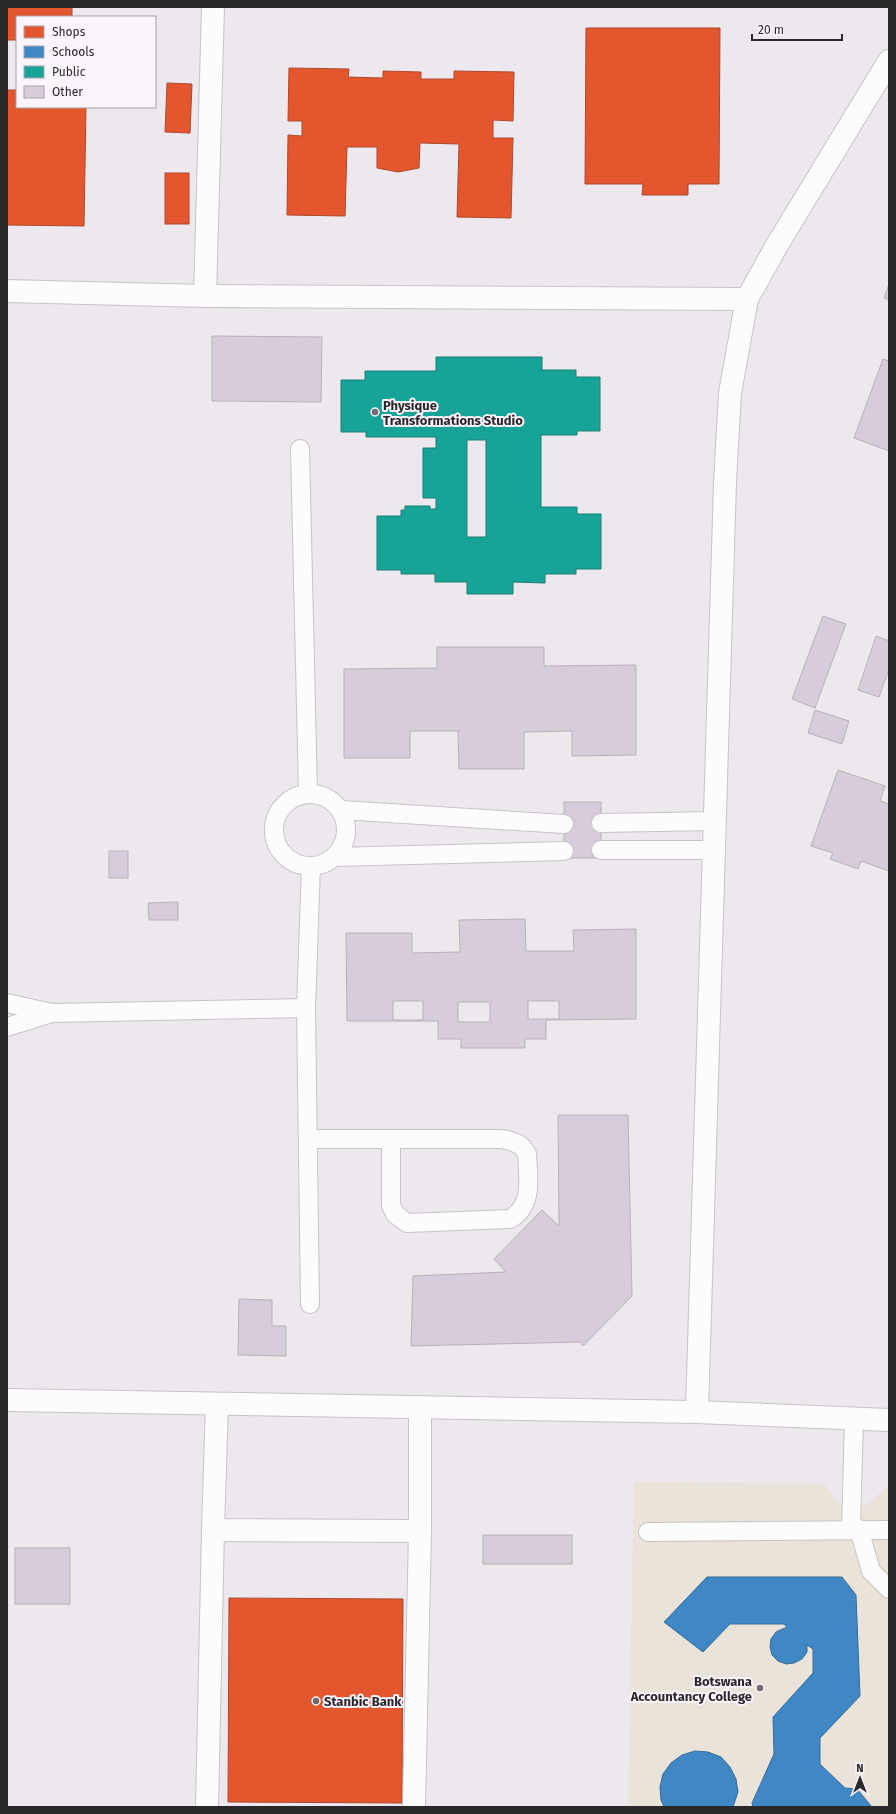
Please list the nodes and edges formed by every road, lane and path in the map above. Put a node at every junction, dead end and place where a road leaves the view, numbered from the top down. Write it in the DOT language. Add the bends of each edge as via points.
graph roads {
  1 [pos="213,7"];
  2 [pos="889,61"];
  3 [pos="7,291"];
  4 [pos="205,296"];
  5 [pos="747,299"];
  6 [pos="300,449"];
  7 [pos="308,793"];
  8 [pos="341,810"];
  9 [pos="715,821"];
  10 [pos="601,823"];
  11 [pos="564,824"];
  12 [pos="601,850"];
  13 [pos="714,850"];
  14 [pos="564,851"];
  15 [pos="334,857"];
  16 [pos="311,866"];
  17 [pos="7,1003"];
  18 [pos="306,1008"];
  19 [pos="52,1012"];
  20 [pos="7,1027"];
  21 [pos="308,1139"];
  22 [pos="391,1139"];
  23 [pos="310,1304"];
  24 [pos="7,1400"];
  25 [pos="217,1404"];
  26 [pos="420,1407"];
  27 [pos="697,1412"];
  28 [pos="854,1419"];
  29 [pos="889,1420"];
  30 [pos="855,1529"];
  31 [pos="213,1530"];
  32 [pos="889,1530"];
  33 [pos="420,1531"];
  34 [pos="648,1532"];
  35 [pos="889,1589"];
  36 [pos="207,1807"];
  37 [pos="414,1807"];
  1 -- 4 [label="street"];
  2 -- 5 [label="street"];
  3 -- 4 [label="street"];
  4 -- 5 [label="street"];
  5 -- 9 [label="street" via="730,393"];
  6 -- 7 [label="lane"];
  7 -- 8 [label="lane" via="321,795"];
  7 -- 16 [label="lane" via="296,796 285,803 277,812 273,824 278,849 298,864"];
  8 -- 11 [label="lane"];
  8 -- 15 [label="lane" via="346,834 342,847"];
  9 -- 10 [label="lane"];
  9 -- 13 [label="street"];
  12 -- 13 [label="lane"];
  13 -- 27 [label="street"];
  14 -- 15 [label="lane"];
  15 -- 16 [label="lane"];
  16 -- 18 [label="lane"];
  17 -- 19 [label="lane"];
  18 -- 19 [label="lane"];
  18 -- 21 [label="lane"];
  19 -- 20 [label="lane"];
  21 -- 22 [label="lane"];
  21 -- 23 [label="lane"];
  22 -- 22 [label="lane" via="391,1205 395,1214 407,1222 510,1218 518,1214 528,1194 527,1154 516,1142 501,1139"];
  24 -- 25 [label="street"];
  25 -- 26 [label="street"];
  25 -- 31 [label="street"];
  26 -- 27 [label="street"];
  26 -- 33 [label="street"];
  27 -- 28 [label="street"];
  28 -- 29 [label="street"];
  28 -- 30 [label="lane"];
  30 -- 32 [label="lane"];
  30 -- 34 [label="lane"];
  30 -- 35 [label="lane" via="871,1571"];
  31 -- 33 [label="street"];
  31 -- 36 [label="street"];
  33 -- 37 [label="street"];
}
